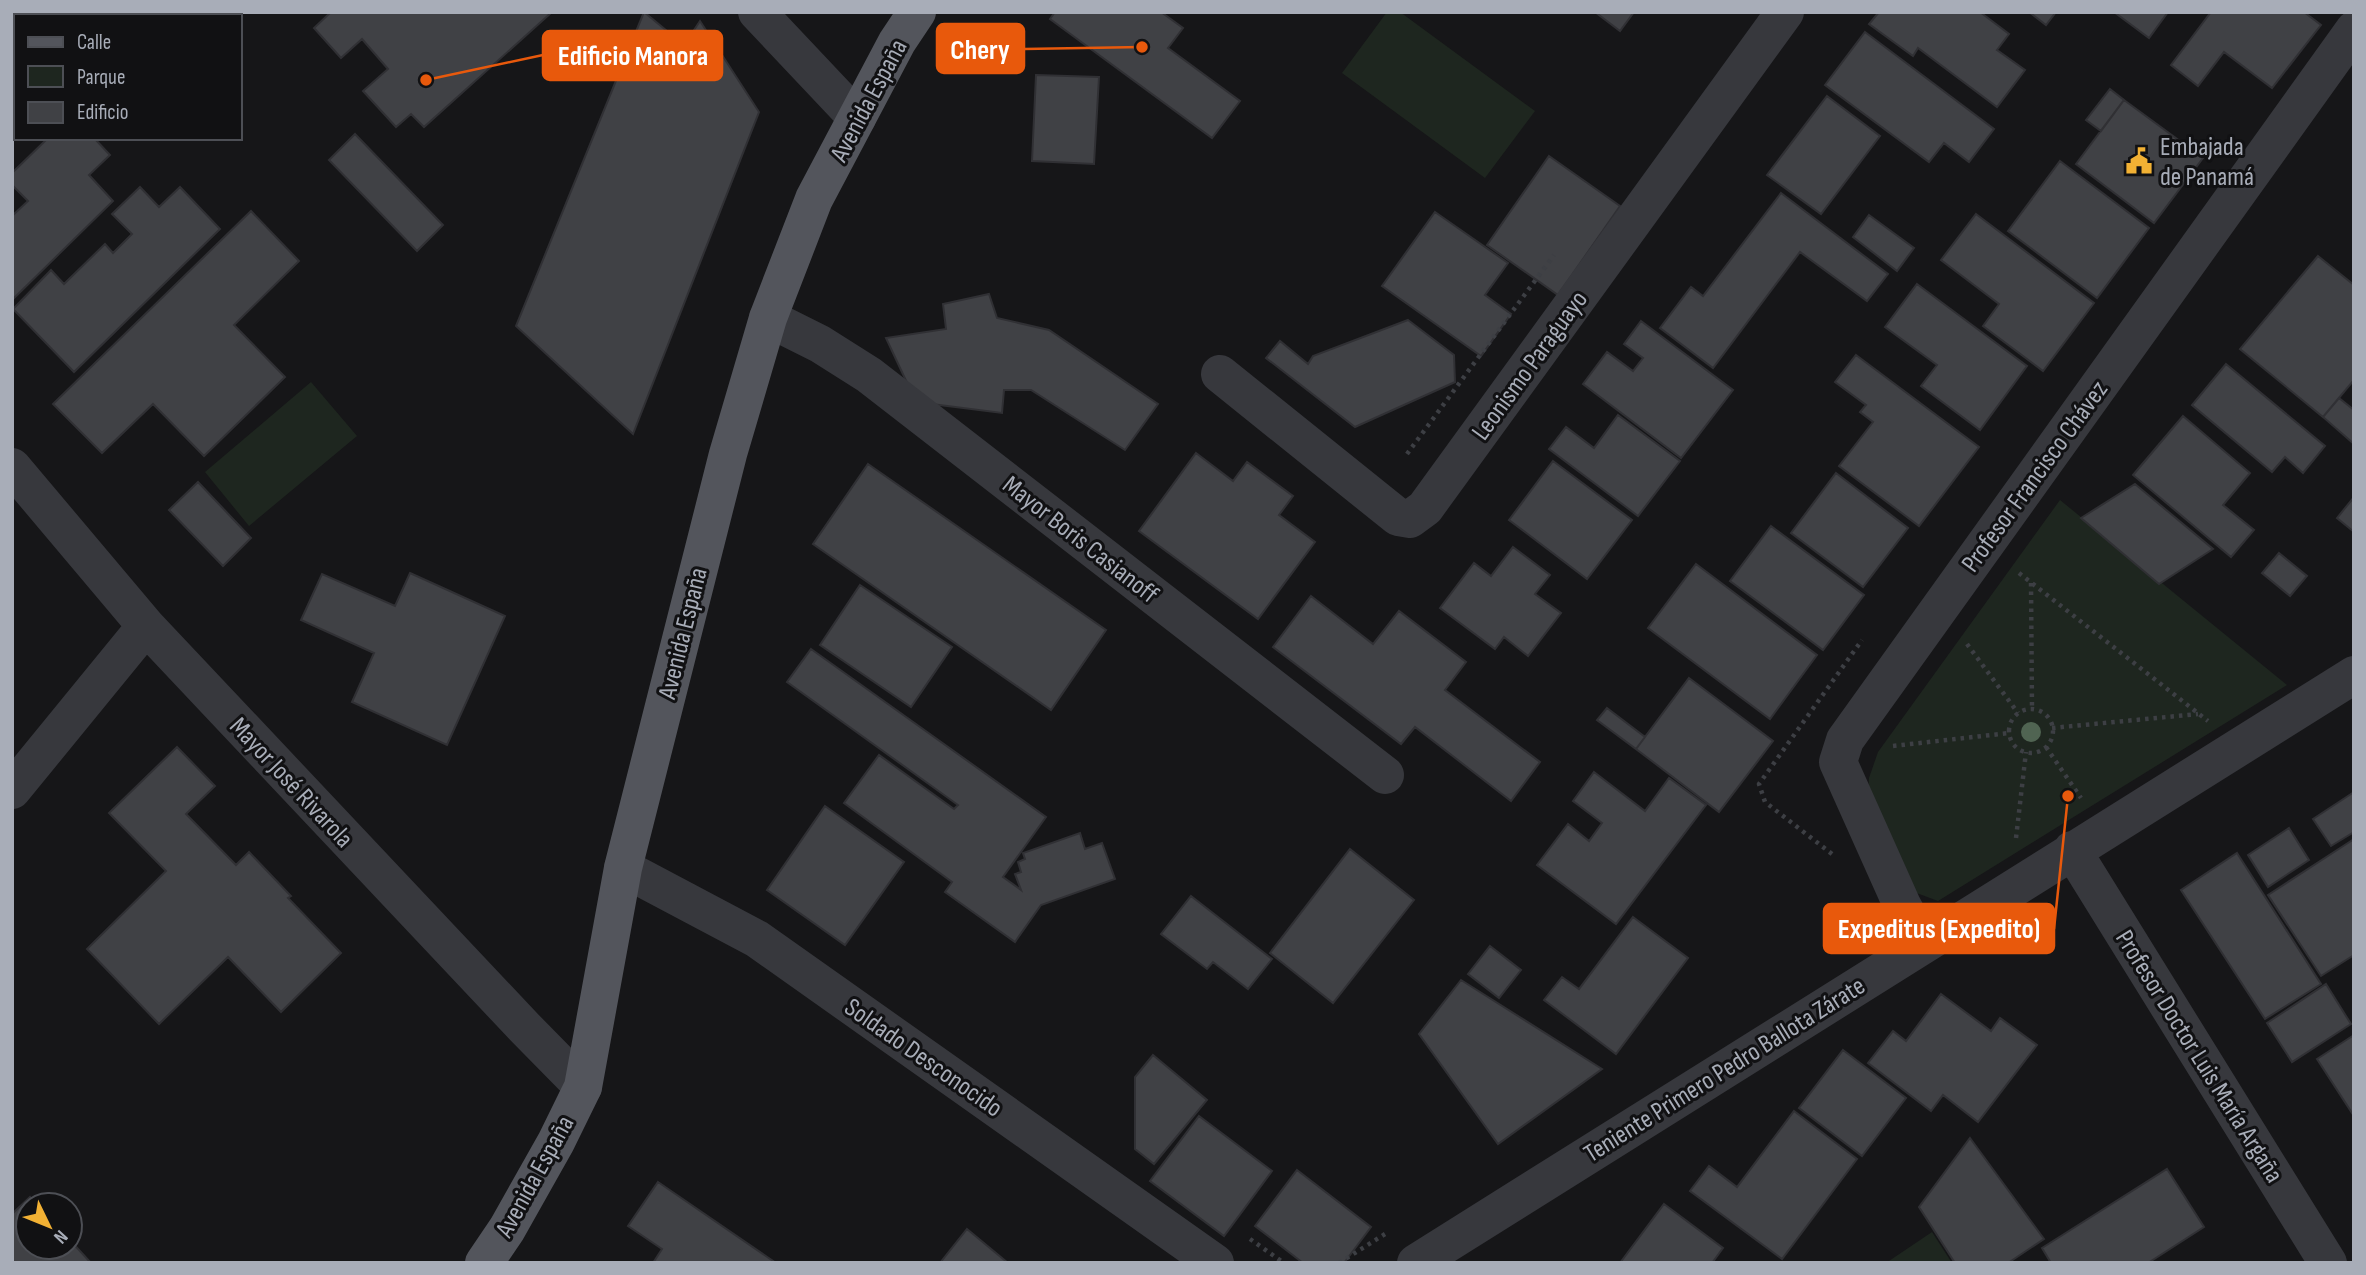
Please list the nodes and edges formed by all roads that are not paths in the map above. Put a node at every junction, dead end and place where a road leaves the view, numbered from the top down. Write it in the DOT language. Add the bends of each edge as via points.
graph roads {
  1 [pos="757,12"];
  2 [pos="917,12"];
  3 [pos="1785,12"];
  4 [pos="2354,30"];
  5 [pos="857,118"];
  6 [pos="768,318"];
  7 [pos="1220,374"];
  8 [pos="12,467"];
  9 [pos="146,626"];
  10 [pos="2354,675"];
  11 [pos="1385,775"];
  12 [pos="12,790"];
  13 [pos="2072,850"];
  14 [pos="623,868"];
  15 [pos="1923,944"];
  16 [pos="583,1087"];
  17 [pos="484,1263"];
  18 [pos="1215,1263"];
  19 [pos="1416,1263"];
  20 [pos="2328,1263"];
  1 -- 5 [label="street"];
  2 -- 5 [label="main road, Avenida España"];
  3 -- 7 [label="street, Leonismo Paraguayo" via="1424,508 1410,519 1398,517"];
  4 -- 15 [label="street, Profesor Francisco Chávez" via="1845,740 1838,762"];
  5 -- 6 [label="main road, Avenida España" via="814,199"];
  6 -- 11 [label="street, Mayor Boris Casianoff" via="869,375"];
  6 -- 14 [label="main road, Avenida España" via="727,454"];
  8 -- 9 [label="street, Mayor José Rivarola"];
  9 -- 12 [label="street"];
  9 -- 16 [label="street, Mayor José Rivarola"];
  10 -- 13 [label="street, Teniente Primero Pedro Ballota Zárate"];
  13 -- 15 [label="street, Teniente Primero Pedro Ballota Zárate"];
  13 -- 20 [label="street, Profesor Doctor Luis María Argaña"];
  14 -- 16 [label="main road, Avenida España"];
  14 -- 18 [label="street, Soldado Desconocido" via="757,939"];
  15 -- 19 [label="street, Teniente Primero Pedro Ballota Zárate"];
  16 -- 17 [label="main road, Avenida España" via="550,1153"];
}
